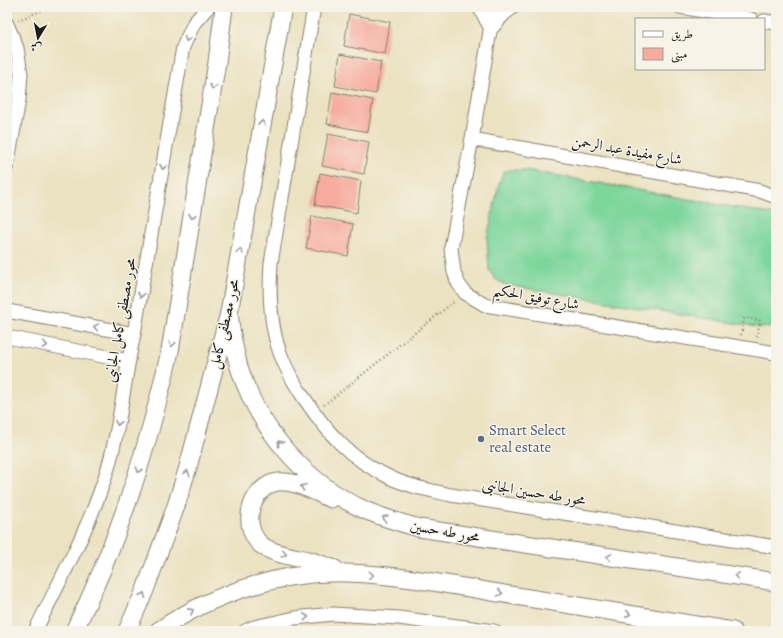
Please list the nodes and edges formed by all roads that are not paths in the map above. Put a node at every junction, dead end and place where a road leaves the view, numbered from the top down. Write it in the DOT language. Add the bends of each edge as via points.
graph roads {
  1 [pos="283,7"];
  2 [pos="314,7"];
  3 [pos="479,7"];
  4 [pos="494,7"];
  5 [pos="513,7"];
  6 [pos="680,7"];
  7 [pos="220,8"];
  8 [pos="745,18"];
  9 [pos="765,21"];
  10 [pos="776,23"];
  11 [pos="7,24"];
  12 [pos="491,29"];
  13 [pos="472,139"];
  14 [pos="9,147"];
  15 [pos="7,166"];
  16 [pos="776,197"];
  17 [pos="7,311"];
  18 [pos="229,313"];
  19 [pos="134,334"];
  20 [pos="7,337"];
  21 [pos="776,353"];
  22 [pos="128,361"];
  23 [pos="365,510"];
  24 [pos="776,547"];
  25 [pos="347,573"];
  26 [pos="776,582"];
  27 [pos="249,629"];
  28 [pos="35,631"];
  29 [pos="74,631"];
  30 [pos="127,631"];
  31 [pos="158,631"];
  32 [pos="494,631"];
  33 [pos="733,631"];
  18 -- 1 [label="main road, محور مصطفى كامل, one-way"];
  2 -- 24 [label="street, محور طه حسين الجانبى" via="272,255 269,290 280,352 290,377 334,438 359,460 387,477 418,488"];
  3 -- 12 [label="street"];
  4 -- 12 [label="street, شارع توفيق الحكيم"];
  5 -- 12 [label="street"];
  6 -- 8 [label="street"];
  7 -- 19 [label="street, محور مصطفى كامل الجانبى, one-way" via="194,23 184,47"];
  7 -- 29 [label="main road, one-way" via="217,62 170,351 160,397 118,532"];
  9 -- 10 [label="street"];
  11 -- 14 [label="street" via="17,48 21,74 19,100"];
  12 -- 13 [label="street, شارع توفيق الحكيم"];
  13 -- 16 [label="street, شارع مفيدة عبد الرحمن" via="760,191"];
  13 -- 21 [label="street, شارع توفيق الحكيم" via="451,248 454,272 465,293 485,305"];
  14 -- 15 [label="street"];
  19 -- 17 [label="street, one-way"];
  23 -- 18 [label="main road, محور طه حسين, one-way" via="318,481 278,442 249,394 239,368 232,341"];
  30 -- 18 [label="main road, محور مصطفى كامل, one-way" via="176,506"];
  19 -- 22 [label="street, محور مصطفى كامل الجانبى"];
  20 -- 22 [label="street, one-way"];
  22 -- 28 [label="street, محور مصطفى كامل الجانبى, one-way" via="117,429 96,505"];
  23 -- 25 [label="main road, one-way" via="285,482 271,485 259,493 252,505 249,519 252,533 261,544 273,551"];
  26 -- 23 [label="main road, محور طه حسين, one-way" via="419,528"];
  31 -- 25 [label="main road, one-way" via="199,606 256,584 301,576"];
  25 -- 33 [label="main road, one-way" via="408,579"];
  27 -- 32 [label="street, one-way" via="295,618 333,614 399,618"];
}
